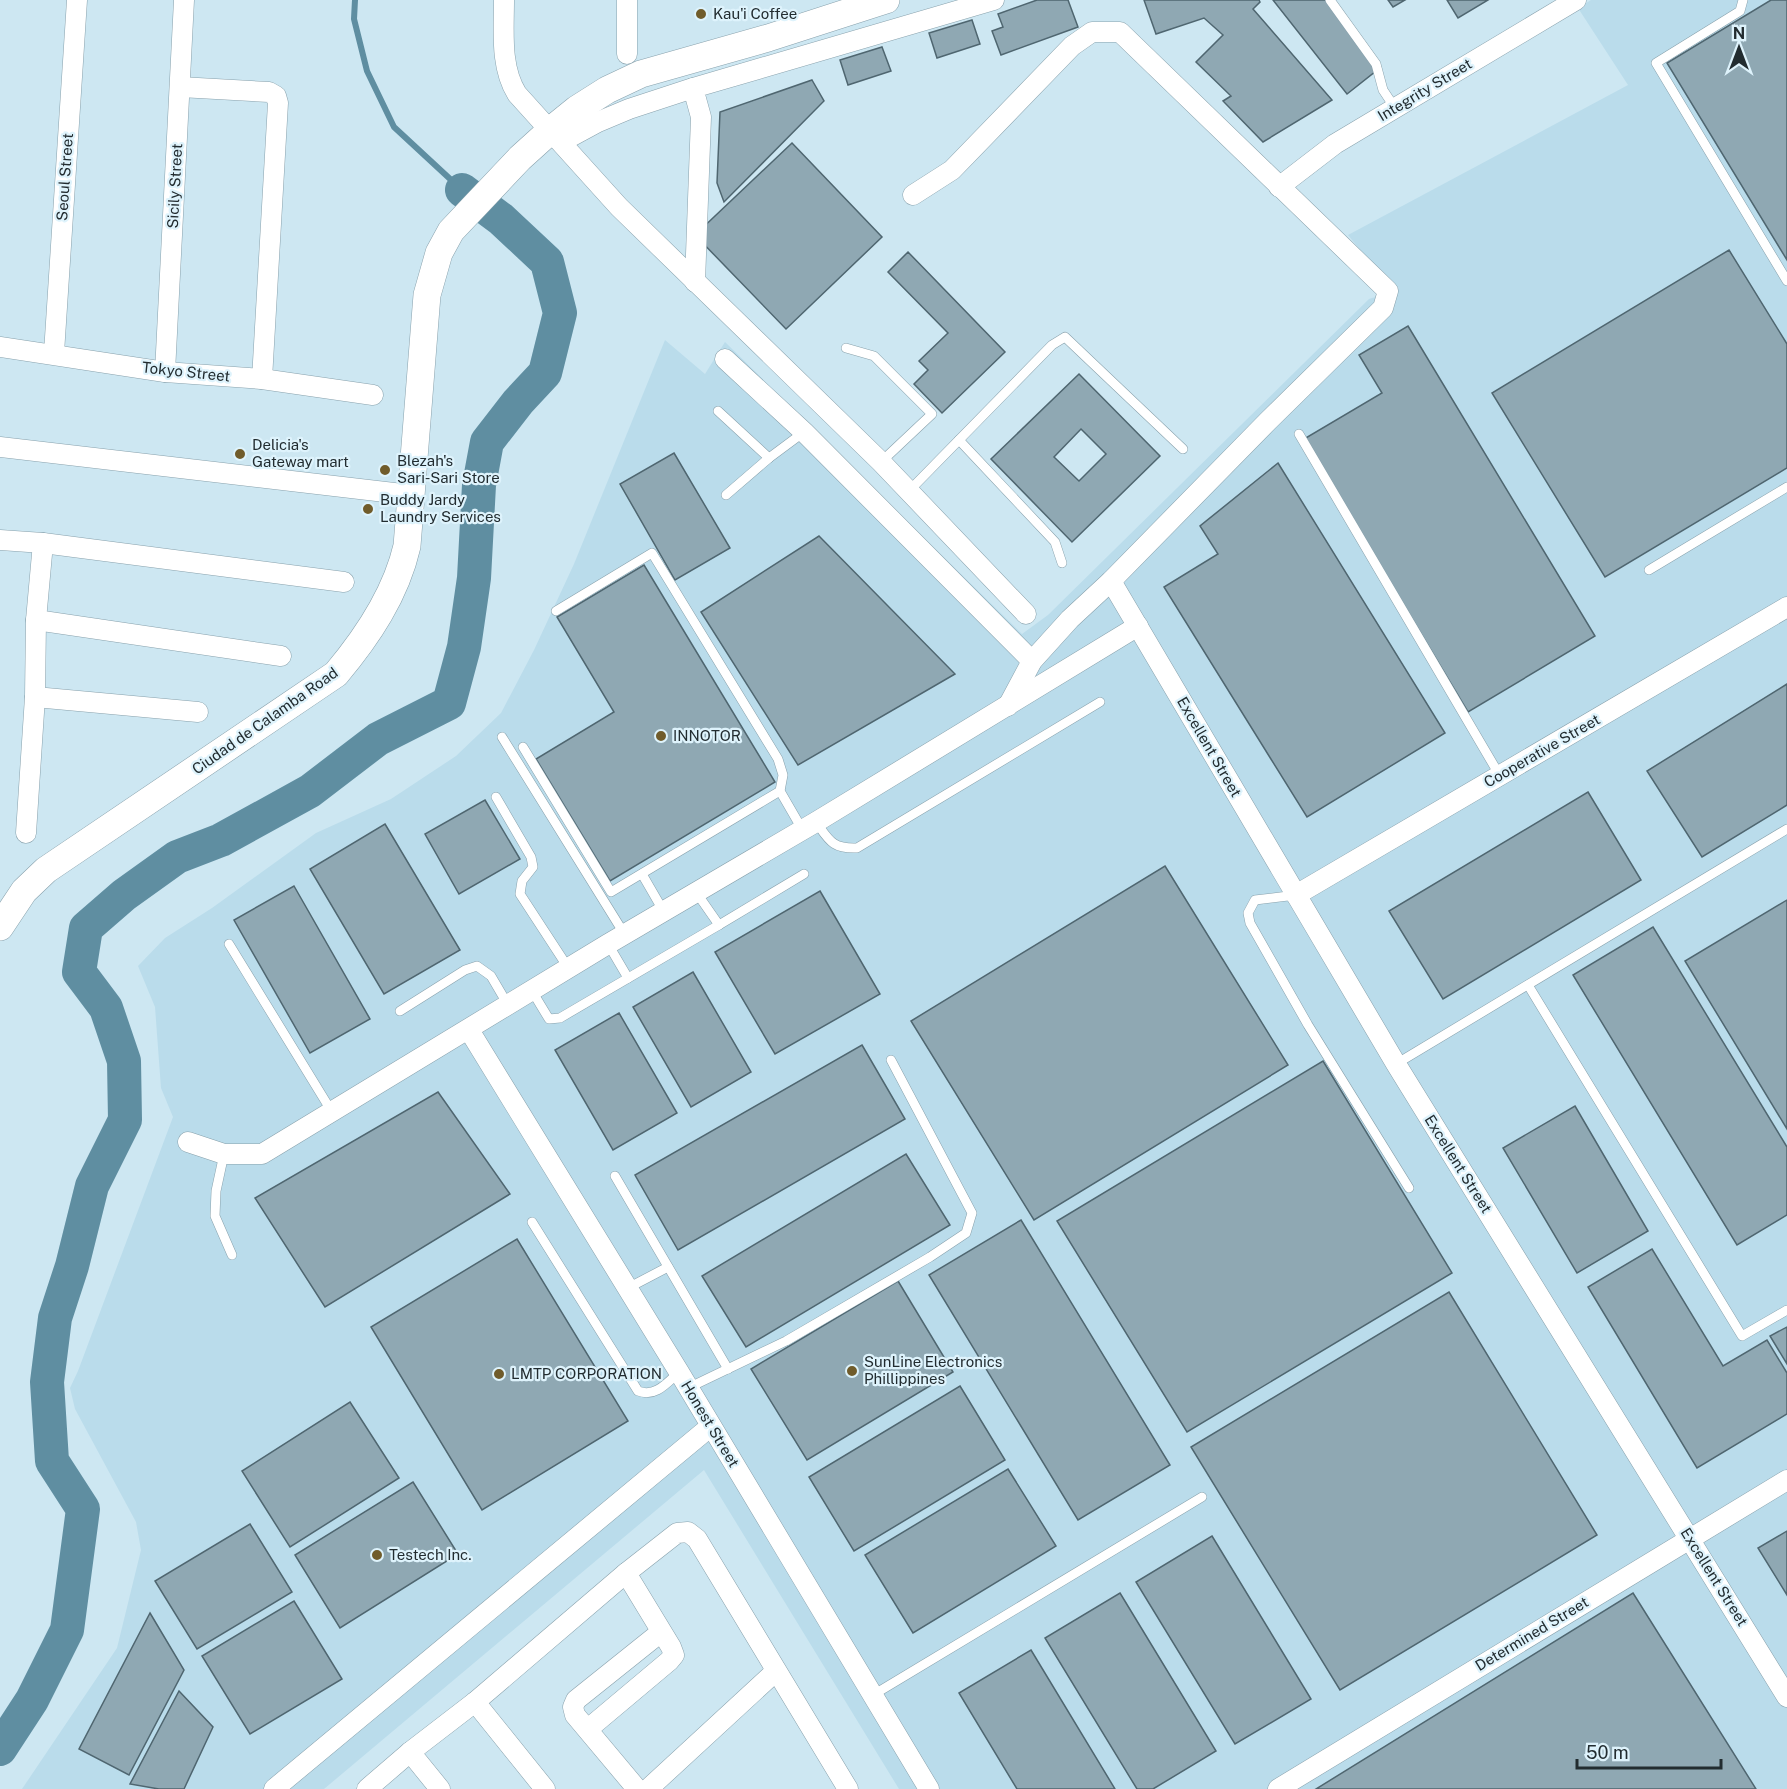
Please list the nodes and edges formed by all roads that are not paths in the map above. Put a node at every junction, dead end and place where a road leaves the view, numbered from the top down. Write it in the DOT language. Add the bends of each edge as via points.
graph roads {
  1 [pos="77,0"];
  2 [pos="184,0"];
  3 [pos="504,0"];
  4 [pos="627,0"];
  5 [pos="886,0"];
  6 [pos="994,0"];
  7 [pos="1330,0"];
  8 [pos="1575,0"];
  9 [pos="1743,0"];
  10 [pos="627,54"];
  11 [pos="180,87"];
  12 [pos="693,88"];
  13 [pos="1395,108"];
  14 [pos="556,136"];
  15 [pos="1279,187"];
  16 [pos="913,195"];
  17 [pos="1787,281"];
  18 [pos="695,282"];
  19 [pos="0,347"];
  20 [pos="846,348"];
  21 [pos="54,353"];
  22 [pos="725,359"];
  23 [pos="165,372"];
  24 [pos="262,380"];
  25 [pos="373,395"];
  26 [pos="718,411"];
  27 [pos="804,432"];
  28 [pos="1299,434"];
  29 [pos="959,440"];
  30 [pos="0,447"];
  31 [pos="1183,449"];
  32 [pos="769,458"];
  33 [pos="881,462"];
  34 [pos="1787,487"];
  35 [pos="909,490"];
  36 [pos="411,495"];
  37 [pos="726,495"];
  38 [pos="0,540"];
  39 [pos="43,543"];
  40 [pos="1062,563"];
  41 [pos="1649,570"];
  42 [pos="1111,581"];
  43 [pos="344,582"];
  44 [pos="1787,607"];
  45 [pos="556,611"];
  46 [pos="1026,614"];
  47 [pos="36,620"];
  48 [pos="1138,626"];
  49 [pos="281,656"];
  50 [pos="1032,661"];
  51 [pos="35,697"];
  52 [pos="1100,702"];
  53 [pos="1008,706"];
  54 [pos="198,712"];
  55 [pos="502,737"];
  56 [pos="523,747"];
  57 [pos="1500,776"];
  58 [pos="780,791"];
  59 [pos="496,797"];
  60 [pos="809,825"];
  61 [pos="1787,829"];
  62 [pos="26,833"];
  63 [pos="642,874"];
  64 [pos="804,874"];
  65 [pos="696,892"];
  66 [pos="1296,895"];
  67 [pos="664,912"];
  68 [pos="718,925"];
  69 [pos="0,927"];
  70 [pos="616,940"];
  71 [pos="229,944"];
  72 [pos="569,969"];
  73 [pos="628,978"];
  74 [pos="1528,985"];
  75 [pos="532,991"];
  76 [pos="508,1005"];
  77 [pos="400,1011"];
  78 [pos="469,1030"];
  79 [pos="891,1060"];
  80 [pos="1396,1064"];
  81 [pos="332,1112"];
  82 [pos="188,1142"];
  83 [pos="224,1154"];
  84 [pos="615,1176"];
  85 [pos="1409,1188"];
  86 [pos="532,1221"];
  87 [pos="232,1255"];
  88 [pos="668,1267"];
  89 [pos="626,1289"];
  90 [pos="1787,1310"];
  91 [pos="729,1369"];
  92 [pos="684,1380"];
  93 [pos="711,1426"];
  94 [pos="1787,1480"];
  95 [pos="1202,1497"];
  96 [pos="1690,1539"];
  97 [pos="626,1572"];
  98 [pos="662,1632"];
  99 [pos="776,1671"];
  100 [pos="873,1695"];
  101 [pos="1787,1697"];
  102 [pos="475,1702"];
  103 [pos="588,1729"];
  104 [pos="410,1752"];
  105 [pos="274,1789"];
  106 [pos="367,1789"];
  107 [pos="440,1789"];
  108 [pos="545,1789"];
  109 [pos="637,1789"];
  110 [pos="648,1789"];
  111 [pos="848,1789"];
  112 [pos="928,1789"];
  113 [pos="1278,1789"];
  1 -- 21 [label="street, Seoul Street"];
  2 -- 11 [label="street, Sicily Street"];
  3 -- 14 [label="street" via="510,83"];
  4 -- 10 [label="street"];
  5 -- 14 [label="main road, Ciudad de Calamba Road" via="641,74 577,109"];
  6 -- 12 [label="street"];
  7 -- 13 [label="lane" via="1376,64 1383,90"];
  8 -- 13 [label="street, Integrity Street"];
  9 -- 17 [label="lane" via="1740,11 1656,63"];
  11 -- 23 [label="street, Sicily Street"];
  11 -- 24 [label="street" via="269,92 278,103"];
  12 -- 14 [label="street"];
  12 -- 18 [label="street" via="701,117"];
  13 -- 15 [label="street, Integrity Street" via="1335,144"];
  14 -- 18 [label="street" via="619,207"];
  14 -- 36 [label="main road, Ciudad de Calamba Road" via="520,158 451,231 438,253 427,295"];
  15 -- 16 [label="street" via="1120,32 1092,32 1072,46 952,170"];
  15 -- 42 [label="street" via="1388,291 1383,308"];
  18 -- 33 [label="street"];
  19 -- 21 [label="street, Tokyo Street"];
  20 -- 33 [label="lane" via="874,356 932,414"];
  21 -- 23 [label="street, Tokyo Street"];
  22 -- 27 [label="street"];
  23 -- 24 [label="street, Tokyo Street"];
  24 -- 25 [label="street, Tokyo Street"];
  26 -- 32 [label="lane"];
  27 -- 32 [label="lane"];
  27 -- 50 [label="street"];
  28 -- 57 [label="lane"];
  29 -- 31 [label="lane" via="1052,345 1065,337"];
  29 -- 35 [label="lane"];
  29 -- 40 [label="lane" via="1055,542"];
  30 -- 36 [label="street"];
  32 -- 37 [label="lane"];
  33 -- 35 [label="street"];
  34 -- 41 [label="lane"];
  35 -- 46 [label="street"];
  36 -- 69 [label="main road, Ciudad de Calamba Road" via="407,546 394,587 362,643 336,674 46,870 24,891"];
  38 -- 39 [label="street"];
  39 -- 43 [label="street"];
  39 -- 47 [label="street"];
  42 -- 48 [label="street, Excellent Street"];
  42 -- 50 [label="street"];
  44 -- 57 [label="street, Cooperative Street"];
  45 -- 58 [label="lane" via="652,553 778,759 783,775"];
  47 -- 49 [label="street"];
  47 -- 51 [label="street"];
  48 -- 53 [label="street"];
  48 -- 66 [label="street, Excellent Street"];
  50 -- 53 [label="street"];
  51 -- 54 [label="street"];
  51 -- 62 [label="street"];
  52 -- 60 [label="lane" via="857,848 843,849 832,844"];
  53 -- 60 [label="street"];
  55 -- 70 [label="lane"];
  56 -- 63 [label="lane" via="611,892"];
  57 -- 66 [label="street, Cooperative Street"];
  58 -- 60 [label="lane"];
  58 -- 63 [label="lane"];
  59 -- 72 [label="lane" via="531,857 533,867 522,881 520,894"];
  60 -- 65 [label="street"];
  61 -- 74 [label="lane"];
  63 -- 67 [label="lane"];
  64 -- 68 [label="lane"];
  65 -- 67 [label="street"];
  65 -- 68 [label="lane"];
  66 -- 80 [label="street, Excellent Street"];
  66 -- 85 [label="lane" via="1255,900 1248,912 1250,923"];
  67 -- 70 [label="street"];
  68 -- 73 [label="lane"];
  70 -- 72 [label="street"];
  70 -- 73 [label="lane"];
  71 -- 81 [label="lane"];
  72 -- 75 [label="street"];
  73 -- 75 [label="lane" via="554,1020 549,1019"];
  74 -- 80 [label="lane"];
  74 -- 90 [label="lane" via="1742,1336"];
  75 -- 76 [label="street"];
  76 -- 77 [label="lane" via="491,976 477,966"];
  76 -- 78 [label="street"];
  78 -- 81 [label="street"];
  78 -- 89 [label="street, Honest Street"];
  79 -- 91 [label="lane" via="972,1213 966,1233 786,1341"];
  80 -- 96 [label="street, Excellent Street"];
  81 -- 83 [label="street" via="262,1154"];
  82 -- 83 [label="street"];
  83 -- 87 [label="lane" via="215,1216"];
  84 -- 88 [label="lane"];
  86 -- 92 [label="lane" via="638,1391 645,1394"];
  88 -- 89 [label="lane"];
  88 -- 91 [label="lane"];
  89 -- 92 [label="street, Honest Street"];
  91 -- 92 [label="lane"];
  92 -- 93 [label="street, Honest Street"];
  93 -- 100 [label="street, Honest Street"];
  93 -- 105 [label="street"];
  94 -- 96 [label="street, Determined Street"];
  95 -- 100 [label="lane"];
  96 -- 101 [label="street, Excellent Street"];
  96 -- 113 [label="street, Determined Street"];
  97 -- 98 [label="street"];
  97 -- 99 [label="street" via="677,1533 688,1532 696,1539"];
  97 -- 102 [label="street"];
  98 -- 103 [label="street" via="674,1655"];
  98 -- 103 [label="street" via="576,1700 575,1715"];
  99 -- 110 [label="street"];
  99 -- 111 [label="street"];
  100 -- 112 [label="street, Honest Street"];
  102 -- 104 [label="street"];
  102 -- 108 [label="street"];
  103 -- 109 [label="street"];
  104 -- 106 [label="street"];
  104 -- 107 [label="street"];
}
